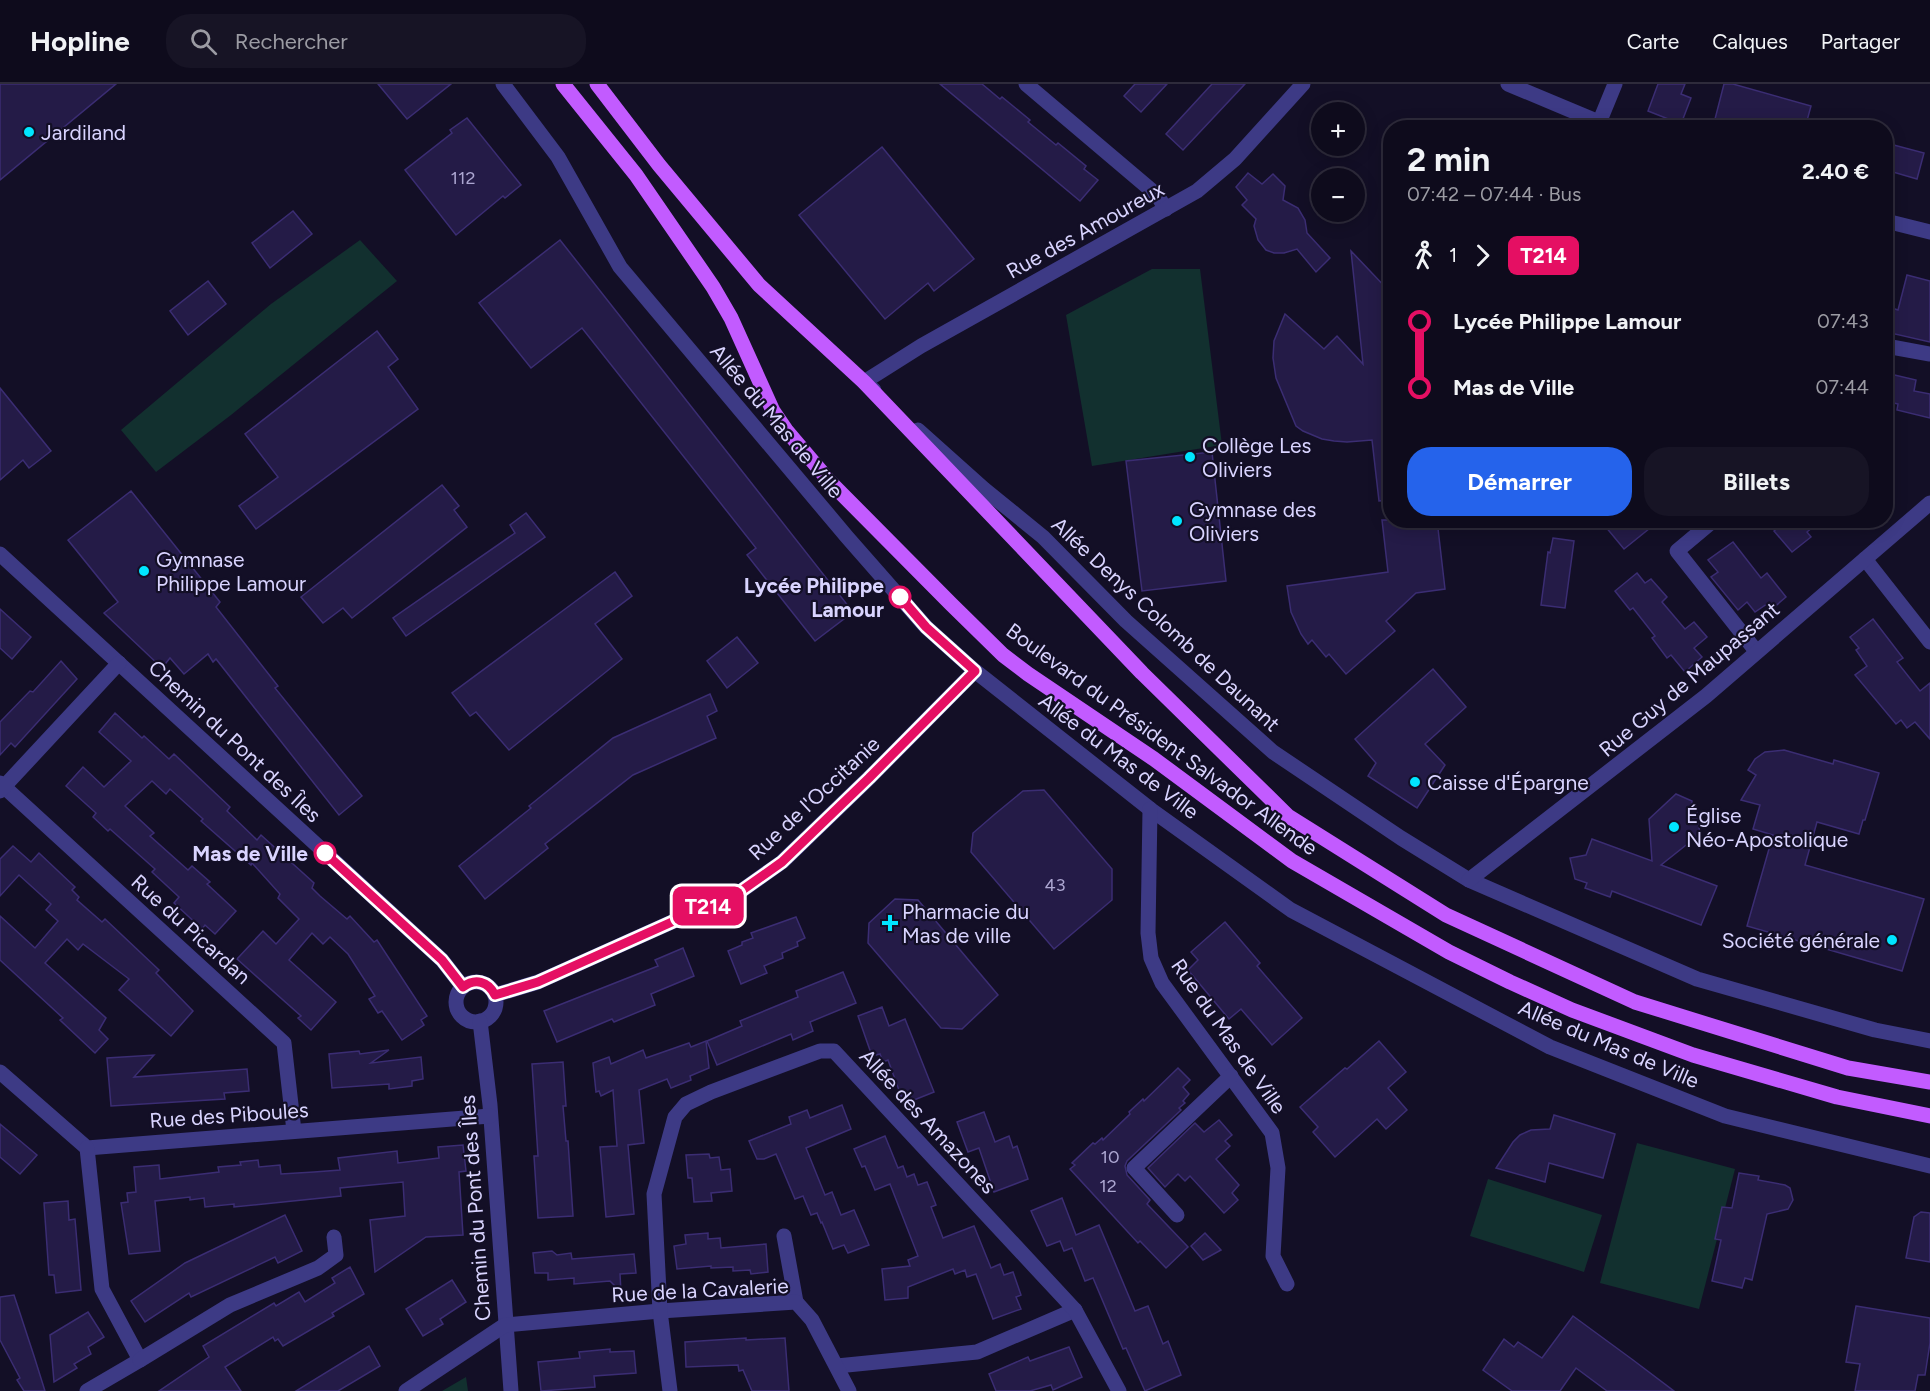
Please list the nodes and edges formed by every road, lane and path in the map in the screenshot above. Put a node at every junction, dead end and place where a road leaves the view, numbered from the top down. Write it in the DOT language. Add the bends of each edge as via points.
graph roads {
  1 [pos="503,84"];
  2 [pos="564,84"];
  3 [pos="597,84"];
  4 [pos="1026,84"];
  5 [pos="1303,84"];
  6 [pos="1508,84"];
  7 [pos="1615,84"];
  8 [pos="1594,120"];
  9 [pos="1607,120"];
  10 [pos="1166,209"];
  11 [pos="1893,223"];
  12 [pos="1930,232"];
  13 [pos="1893,347"];
  14 [pos="1930,354"];
  15 [pos="864,382"];
  16 [pos="1930,503"];
  17 [pos="1704,528"];
  18 [pos="0,554"];
  19 [pos="1865,560"];
  20 [pos="1930,642"];
  21 [pos="1756,651"];
  22 [pos="119,663"];
  23 [pos="975,671"];
  24 [pos="1,787"];
  25 [pos="1150,808"];
  26 [pos="1469,880"];
  27 [pos="463,987"];
  28 [pos="495,995"];
  29 [pos="480,1022"];
  30 [pos="1930,1041"];
  31 [pos="0,1072"];
  32 [pos="1231,1076"];
  33 [pos="1930,1082"];
  34 [pos="490,1116"];
  35 [pos="1930,1116"];
  36 [pos="294,1131"];
  37 [pos="87,1148"];
  38 [pos="1930,1166"];
  39 [pos="1177,1215"];
  40 [pos="784,1236"];
  41 [pos="334,1237"];
  42 [pos="1287,1284"];
  43 [pos="796,1302"];
  44 [pos="1075,1310"];
  45 [pos="660,1311"];
  46 [pos="505,1325"];
  47 [pos="140,1360"];
  48 [pos="837,1366"];
  49 [pos="87,1391"];
  50 [pos="406,1391"];
  51 [pos="511,1391"];
  52 [pos="670,1391"];
  53 [pos="849,1391"];
  54 [pos="1119,1391"];
  1 -- 23 [label="street, Allée du Mas de Ville" via="558,158 620,267 926,627"];
  2 -- 35 [label="main road, Boulevard du Président Salvador Allende" via="636,175 713,287 786,430 846,498 988,640 1028,674 1162,765 1292,861 1449,952 1510,982 1572,1010 1693,1055 1837,1097"];
  3 -- 15 [label="main road, Boulevard du Président Salvador Allende" via="759,285"];
  4 -- 10 [label="street" via="1157,195"];
  5 -- 10 [label="street, Rue des Amoureux" via="1235,159 1197,191"];
  6 -- 8 [label="street"];
  7 -- 9 [label="street"];
  10 -- 15 [label="street, Rue des Amoureux"];
  11 -- 12 [label="street"];
  13 -- 14 [label="street"];
  15 -- 26 [label="street, Allée Denys Colomb de Daunant" via="1043,537 1126,621 1272,752"];
  15 -- 33 [label="main road, Boulevard du Président Salvador Allende" via="1142,673 1288,816 1446,915 1635,1002 1848,1068"];
  16 -- 19 [label="street, Rue Guy de Maupassant"];
  17 -- 21 [label="street" via="1677,551"];
  18 -- 22 [label="street, Chemin du Pont des Îles"];
  19 -- 20 [label="street"];
  19 -- 21 [label="street, Rue Guy de Maupassant"];
  21 -- 26 [label="street, Rue Guy de Maupassant" via="1661,732"];
  22 -- 24 [label="street"];
  22 -- 27 [label="street, Chemin du Pont des Îles" via="442,960"];
  23 -- 25 [label="street, Allée du Mas de Ville"];
  23 -- 28 [label="street, Rue de l'Occitanie" via="782,862 741,891 538,982"];
  24 -- 36 [label="street, Rue du Picardan" via="284,1043"];
  25 -- 32 [label="street, Rue du Mas de Ville" via="1151,958 1162,984"];
  25 -- 38 [label="street, Allée du Mas de Ville" via="1291,910 1550,1047 1725,1116"];
  26 -- 30 [label="street, Allée Denys Colomb de Daunant" via="1697,979 1875,1030"];
  27 -- 28 [label="street" via="473,982 484,983"];
  27 -- 29 [label="street" via="457,997 457,1008 469,1020"];
  28 -- 29 [label="street" via="492,1015"];
  29 -- 34 [label="street, Chemin du Pont des Îles"];
  31 -- 37 [label="street"];
  32 -- 39 [label="street" via="1134,1168"];
  32 -- 42 [label="street, Rue du Mas de Ville" via="1272,1133 1278,1168 1273,1256"];
  34 -- 36 [label="street, Rue des Piboules"];
  34 -- 46 [label="street, Chemin du Pont des Îles"];
  36 -- 37 [label="street, Rue des Piboules"];
  37 -- 47 [label="street" via="102,1289"];
  40 -- 43 [label="street"];
  41 -- 47 [label="street" via="336,1255 318,1268 230,1305"];
  43 -- 45 [label="street, Rue de la Cavalerie"];
  43 -- 48 [label="street, Rue de la Cavalerie" via="812,1320"];
  44 -- 45 [label="street, Allée des Amazones" via="834,1052 820,1051 711,1092 686,1104 675,1117 654,1194"];
  44 -- 48 [label="street" via="977,1352"];
  44 -- 54 [label="street, Allée des Amazones"];
  45 -- 46 [label="street, Rue de la Cavalerie"];
  45 -- 52 [label="street, Allée des Amazones"];
  46 -- 50 [label="street"];
  46 -- 51 [label="street, Chemin du Pont des Îles"];
  47 -- 49 [label="street"];
  48 -- 53 [label="street, Rue de la Cavalerie"];
}
